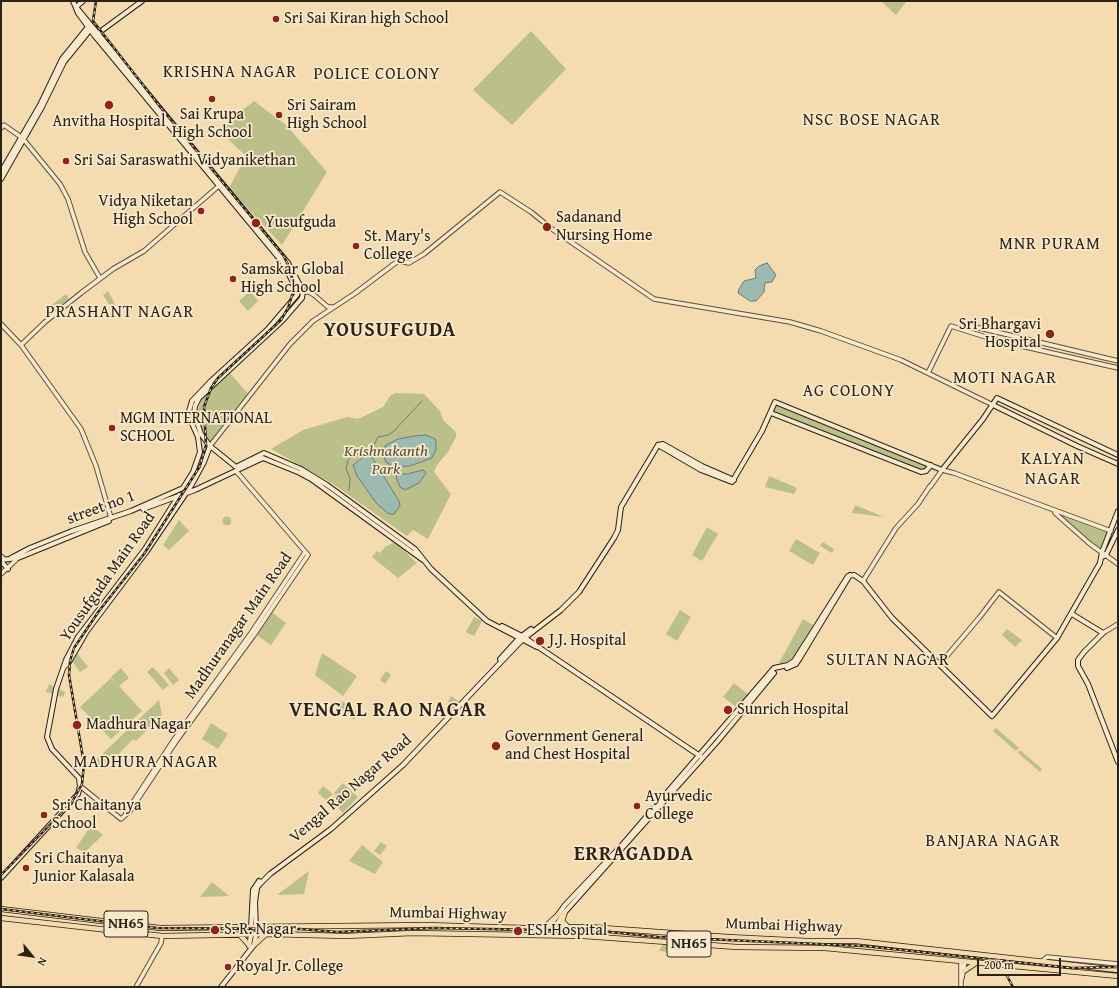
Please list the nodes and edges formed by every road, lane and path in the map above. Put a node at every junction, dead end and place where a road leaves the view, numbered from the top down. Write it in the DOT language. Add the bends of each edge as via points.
graph roads {
  1 [pos="73,1"];
  2 [pos="83,1"];
  3 [pos="142,1"];
  4 [pos="76,7"];
  5 [pos="89,28"];
  6 [pos="96,34"];
  7 [pos="1,128"];
  8 [pos="23,139"];
  9 [pos="6,166"];
  10 [pos="1,172"];
  11 [pos="1,179"];
  12 [pos="221,185"];
  13 [pos="394,263"];
  14 [pos="100,278"];
  15 [pos="304,292"];
  16 [pos="1,324"];
  17 [pos="958,328"];
  18 [pos="21,345"];
  19 [pos="1118,361"];
  20 [pos="1118,368"];
  21 [pos="928,373"];
  22 [pos="202,392"];
  23 [pos="993,405"];
  24 [pos="771,413"];
  25 [pos="200,436"];
  26 [pos="210,446"];
  27 [pos="1118,456"];
  28 [pos="261,457"];
  29 [pos="1118,464"];
  30 [pos="933,465"];
  31 [pos="942,469"];
  32 [pos="236,471"];
  33 [pos="183,488"];
  34 [pos="187,492"];
  35 [pos="179,494"];
  36 [pos="135,511"];
  37 [pos="1053,511"];
  38 [pos="1118,511"];
  39 [pos="111,518"];
  40 [pos="1118,530"];
  41 [pos="1110,531"];
  42 [pos="1106,554"];
  43 [pos="1102,555"];
  44 [pos="17,556"];
  45 [pos="2,559"];
  46 [pos="1118,564"];
  47 [pos="8,568"];
  48 [pos="1,574"];
  49 [pos="863,581"];
  50 [pos="1072,614"];
  51 [pos="1118,624"];
  52 [pos="1103,633"];
  53 [pos="522,638"];
  54 [pos="1057,638"];
  55 [pos="940,664"];
  56 [pos="64,667"];
  57 [pos="700,757"];
  58 [pos="1118,762"];
  59 [pos="70,769"];
  60 [pos="80,786"];
  61 [pos="1,874"];
  62 [pos="1,878"];
  63 [pos="1,908"];
  64 [pos="564,912"];
  65 [pos="559,914"];
  66 [pos="1,918"];
  67 [pos="465,925"];
  68 [pos="552,927"];
  69 [pos="254,928"];
  70 [pos="543,928"];
  71 [pos="568,928"];
  72 [pos="266,934"];
  73 [pos="240,935"];
  74 [pos="251,935"];
  75 [pos="256,935"];
  76 [pos="465,935"];
  77 [pos="162,936"];
  78 [pos="708,936"];
  79 [pos="807,941"];
  80 [pos="707,945"];
  81 [pos="251,946"];
  82 [pos="807,949"];
  83 [pos="963,962"];
  84 [pos="1041,962"];
  85 [pos="976,963"];
  86 [pos="1064,964"];
  87 [pos="1118,964"];
  88 [pos="1085,966"];
  89 [pos="1118,970"];
  90 [pos="964,971"];
  91 [pos="1063,971"];
  92 [pos="1084,973"];
  93 [pos="1117,976"];
  94 [pos="961,981"];
  95 [pos="136,987"];
  96 [pos="220,987"];
  97 [pos="962,987"];
  1 -- 4 [label="main road"];
  2 -- 4 [label="main road"];
  3 -- 6 [label="main road"];
  4 -- 5 [label="main road"];
  4 -- 6 [label="main road"];
  5 -- 6 [label="main road"];
  5 -- 8 [label="main road" via="70,49"];
  6 -- 12 [label="main road"];
  7 -- 8 [label="street" via="4,125"];
  8 -- 9 [label="main road"];
  8 -- 14 [label="street" via="60,184 85,252"];
  9 -- 10 [label="main road"];
  9 -- 11 [label="main road"];
  12 -- 14 [label="street" via="144,251"];
  12 -- 15 [label="main road" via="288,263"];
  12 -- 22 [label="main road" via="283,263 297,290 297,295 267,330"];
  13 -- 15 [label="street" via="333,307 325,306 317,297"];
  13 -- 21 [label="street" via="400,260 409,263 424,254 500,192 654,299 797,324 898,359"];
  13 -- 26 [label="street" via="315,320 290,344"];
  14 -- 18 [label="street" via="45,322"];
  15 -- 22 [label="main road" via="283,320"];
  16 -- 18 [label="street"];
  17 -- 19 [label="street" via="967,325"];
  17 -- 20 [label="street" via="995,340"];
  17 -- 21 [label="street" via="951,326"];
  18 -- 39 [label="street" via="81,429 96,466"];
  21 -- 23 [label="street"];
  22 -- 25 [label="main road" via="194,413"];
  23 -- 27 [label="main road" via="997,398"];
  23 -- 29 [label="main road"];
  23 -- 31 [label="main road"];
  24 -- 30 [label="main road" via="921,472"];
  24 -- 30 [label="main road" via="775,402"];
  24 -- 53 [label="main road, Vengal Rao Nagar Road" via="733,481 663,444 658,445 621,507 618,530 614,538 579,592"];
  25 -- 26 [label="main road"];
  25 -- 33 [label="main road" via="200,452 193,472"];
  26 -- 28 [label="main road" via="237,467"];
  26 -- 34 [label="main road" via="202,468"];
  28 -- 32 [label="main road, street no 1"];
  28 -- 53 [label="main road" via="311,479 423,560 486,619"];
  30 -- 31 [label="main road"];
  31 -- 37 [label="street"];
  31 -- 49 [label="street" via="918,504 896,528"];
  32 -- 34 [label="main road, street no 1"];
  32 -- 60 [label="street, Madhuranagar Main Road" via="306,554 175,738 121,819"];
  33 -- 35 [label="main road, Yousufguda Main Road"];
  33 -- 36 [label="main road, street no 1"];
  34 -- 35 [label="main road, street no 1"];
  34 -- 56 [label="main road, Yousufguda Main Road"];
  35 -- 36 [label="main road, street no 1"];
  35 -- 56 [label="main road, Yousufguda Main Road" via="145,549 87,624"];
  36 -- 39 [label="main road, street no 1"];
  36 -- 44 [label="main road, street no 1"];
  37 -- 41 [label="street"];
  37 -- 43 [label="street"];
  38 -- 41 [label="main road"];
  39 -- 44 [label="main road, street no 1" via="72,531"];
  40 -- 42 [label="main road"];
  41 -- 43 [label="main road"];
  42 -- 43 [label="main road"];
  42 -- 46 [label="street"];
  43 -- 50 [label="main road"];
  44 -- 45 [label="main road, street no 1"];
  44 -- 47 [label="street"];
  45 -- 47 [label="main road"];
  47 -- 48 [label="street"];
  49 -- 55 [label="main road" via="892,618"];
  49 -- 57 [label="main road" via="850,575 796,664 776,670"];
  50 -- 52 [label="main road"];
  50 -- 54 [label="main road"];
  51 -- 52 [label="street"];
  52 -- 58 [label="main road" via="1084,652 1078,660 1078,666 1088,684"];
  53 -- 57 [label="main road"];
  53 -- 69 [label="main road, Vengal Rao Nagar Road" via="386,779 325,832 255,885 252,898"];
  54 -- 55 [label="street" via="999,592"];
  54 -- 55 [label="main road" via="992,716"];
  56 -- 59 [label="main road, Yousufguda Main Road" via="56,689 47,737 50,746"];
  57 -- 64 [label="main road"];
  57 -- 65 [label="main road"];
  59 -- 60 [label="main road, Yousufguda Main Road" via="79,778"];
  59 -- 61 [label="main road, Yousufguda Main Road" via="78,782 74,795"];
  60 -- 62 [label="main road" via="78,794 70,804"];
  63 -- 69 [label="highway, NH65" via="160,928"];
  64 -- 68 [label="main road"];
  64 -- 71 [label="highway" via="562,922"];
  65 -- 68 [label="main road"];
  65 -- 70 [label="highway"];
  66 -- 77 [label="highway, NH65"];
  67 -- 69 [label="highway, Mumbai Highway / NH65"];
  67 -- 70 [label="highway, Mumbai Highway / NH65"];
  67 -- 76 [label="highway"];
  68 -- 70 [label="highway, Mumbai Highway / NH65"];
  68 -- 71 [label="highway, Mumbai Highway / NH65"];
  71 -- 78 [label="highway, Mumbai Highway / NH65" via="590,927"];
  72 -- 75 [label="highway, Mumbai Highway / NH65"];
  72 -- 76 [label="highway, Mumbai Highway / NH65"];
  72 -- 81 [label="highway"];
  73 -- 74 [label="highway, NH65"];
  73 -- 77 [label="highway, NH65"];
  73 -- 81 [label="highway"];
  74 -- 75 [label="highway, NH65"];
  74 -- 81 [label="main road"];
  75 -- 81 [label="main road"];
  76 -- 80 [label="highway, Mumbai Highway / NH65" via="584,936"];
  77 -- 95 [label="street" via="161,943"];
  78 -- 79 [label="highway, Mumbai Highway / NH65"];
  78 -- 80 [label="highway"];
  79 -- 82 [label="highway"];
  79 -- 84 [label="highway, Mumbai Highway / NH65" via="877,942"];
  80 -- 82 [label="highway, Mumbai Highway / NH65"];
  81 -- 96 [label="main road"];
  81 -- 96 [label="main road"];
  82 -- 83 [label="highway, Mumbai Highway / NH65" via="874,952"];
  83 -- 85 [label="highway, NH65"];
  83 -- 90 [label="street"];
  83 -- 94 [label="street"];
  84 -- 86 [label="highway, Mumbai Highway / NH65"];
  84 -- 87 [label="street" via="1047,957"];
  85 -- 90 [label="highway"];
  85 -- 91 [label="highway, NH65"];
  86 -- 88 [label="highway, Mumbai Highway / NH65"];
  86 -- 91 [label="highway"];
  88 -- 89 [label="highway, Mumbai Highway / NH65"];
  88 -- 92 [label="highway"];
  90 -- 94 [label="street"];
  91 -- 92 [label="highway, NH65"];
  92 -- 93 [label="highway, NH65"];
  94 -- 97 [label="street"];
}
